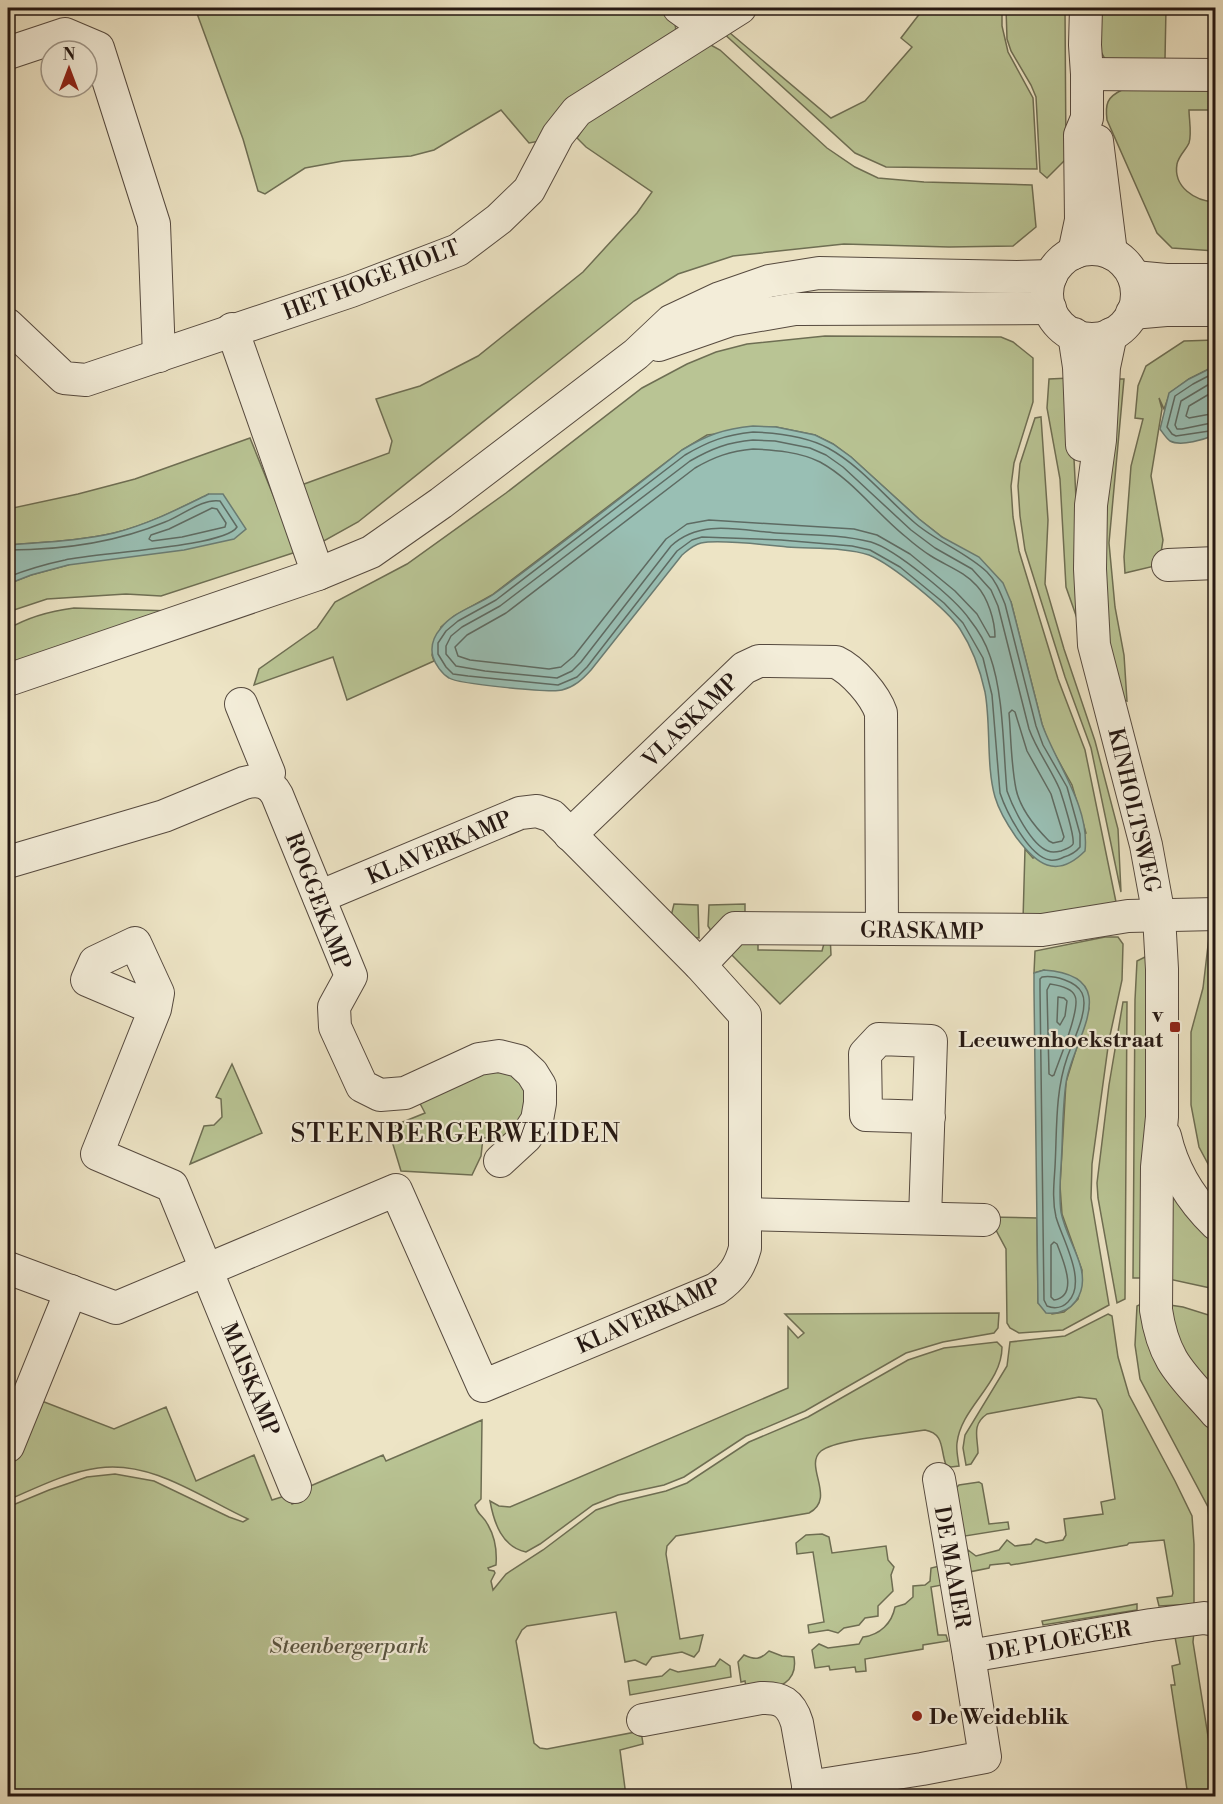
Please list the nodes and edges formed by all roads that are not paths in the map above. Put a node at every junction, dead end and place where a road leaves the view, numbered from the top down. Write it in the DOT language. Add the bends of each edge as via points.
graph roads {
  1 [pos="679,8"];
  2 [pos="741,8"];
  3 [pos="1086,8"];
  4 [pos="707,28"];
  5 [pos="8,53"];
  6 [pos="1087,74"];
  7 [pos="1215,75"];
  8 [pos="1087,118"];
  9 [pos="1074,253"];
  10 [pos="1110,253"];
  11 [pos="1051,276"];
  12 [pos="1134,277"];
  13 [pos="1215,280"];
  14 [pos="1050,308"];
  15 [pos="1215,310"];
  16 [pos="1122,323"];
  17 [pos="8,325"];
  18 [pos="232,329"];
  19 [pos="1074,334"];
  20 [pos="636,354"];
  21 [pos="159,356"];
  22 [pos="1091,505"];
  23 [pos="1215,563"];
  24 [pos="1168,566"];
  25 [pos="318,574"];
  26 [pos="8,680"];
  27 [pos="241,704"];
  28 [pos="266,783"];
  29 [pos="570,835"];
  30 [pos="8,862"];
  31 [pos="319,897"];
  32 [pos="1215,914"];
  33 [pos="1159,916"];
  34 [pos="882,929"];
  35 [pos="700,964"];
  36 [pos="155,1009"];
  37 [pos="929,1117"];
  38 [pos="1162,1117"];
  39 [pos="500,1161"];
  40 [pos="746,1214"];
  41 [pos="925,1218"];
  42 [pos="984,1220"];
  43 [pos="1215,1224"];
  44 [pos="8,1268"];
  45 [pos="208,1270"];
  46 [pos="70,1291"];
  47 [pos="1215,1413"];
  48 [pos="8,1446"];
  49 [pos="939,1479"];
  50 [pos="295,1487"];
  51 [pos="1215,1620"];
  52 [pos="969,1656"];
  53 [pos="643,1720"];
  54 [pos="809,1792"];
  1 -- 4 [label="street"];
  2 -- 4 [label="street, HET HOGE HOLT"];
  3 -- 6 [label="street"];
  4 -- 18 [label="street, HET HOGE HOLT" via="577,111 558,135 529,190 458,250 351,291"];
  5 -- 21 [label="street" via="65,33 98,48 154,224"];
  6 -- 7 [label="street"];
  6 -- 8 [label="street"];
  8 -- 9 [label="street" via="1080,135 1081,220"];
  8 -- 10 [label="street" via="1095,134"];
  9 -- 10 [label="street" via="1092,249"];
  9 -- 11 [label="street" via="1060,262"];
  10 -- 12 [label="street" via="1125,263"];
  11 -- 14 [label="street" via="1047,292"];
  11 -- 20 [label="street" via="842,272 796,275 692,309 671,321"];
  12 -- 13 [label="street"];
  12 -- 16 [label="street" via="1137,295"];
  14 -- 19 [label="street" via="1059,324"];
  14 -- 20 [label="street" via="795,309 731,320"];
  15 -- 16 [label="street" via="1166,310"];
  16 -- 19 [label="street" via="1093,338"];
  16 -- 22 [label="street, KINHOLTSWEG" via="1104,367"];
  17 -- 21 [label="street, HET HOGE HOLT" via="64,378 86,380"];
  18 -- 21 [label="street, HET HOGE HOLT"];
  18 -- 25 [label="street"];
  19 -- 22 [label="street, KINHOLTSWEG" via="1081,440"];
  20 -- 25 [label="street" via="371,552"];
  22 -- 33 [label="street, KINHOLTSWEG" via="1094,645 1146,845"];
  23 -- 24 [label="street"];
  25 -- 26 [label="street"];
  27 -- 28 [label="street, ROGGEKAMP" via="269,773"];
  28 -- 30 [label="street" via="244,783 164,816"];
  28 -- 31 [label="street, ROGGEKAMP" via="277,795"];
  29 -- 31 [label="street, KLAVERKAMP" via="552,816 528,811"];
  29 -- 34 [label="street, VLASKAMP" via="744,668 759,661 836,662 871,693 881,713"];
  29 -- 35 [label="street, KLAVERKAMP"];
  31 -- 39 [label="street, ROGGEKAMP" via="351,976 334,1007 335,1027 362,1086 380,1095 405,1093 479,1059 499,1056 519,1061 532,1072 540,1086 537,1120 526,1137"];
  32 -- 33 [label="street, GRASKAMP"];
  33 -- 34 [label="street, GRASKAMP" via="1128,916 1042,930"];
  33 -- 38 [label="street, KINHOLTSWEG"];
  34 -- 35 [label="street, GRASKAMP" via="735,928"];
  35 -- 40 [label="street, KLAVERKAMP" via="746,1015"];
  36 -- 45 [label="street, MAISKAMP" via="97,1154 172,1186"];
  37 -- 41 [label="street"];
  38 -- 43 [label="street, KINHOLTSWEG" via="1182,1183"];
  38 -- 47 [label="street, KINHOLTSWEG" via="1157,1167 1158,1326 1181,1375"];
  40 -- 41 [label="street"];
  40 -- 45 [label="street, KLAVERKAMP" via="742,1262 716,1288 483,1386 396,1190"];
  41 -- 42 [label="street"];
  44 -- 46 [label="street, KLAVERKAMP"];
  45 -- 46 [label="street, KLAVERKAMP" via="116,1308"];
  45 -- 50 [label="street, MAISKAMP"];
  46 -- 48 [label="street"];
  49 -- 52 [label="street, DE MAAIER"];
  51 -- 52 [label="street, DE PLOEGER" via="1151,1624"];
  52 -- 54 [label="street, DE PLOEGER" via="985,1757"];
  53 -- 54 [label="street" via="761,1698 781,1700 794,1712"];
}
